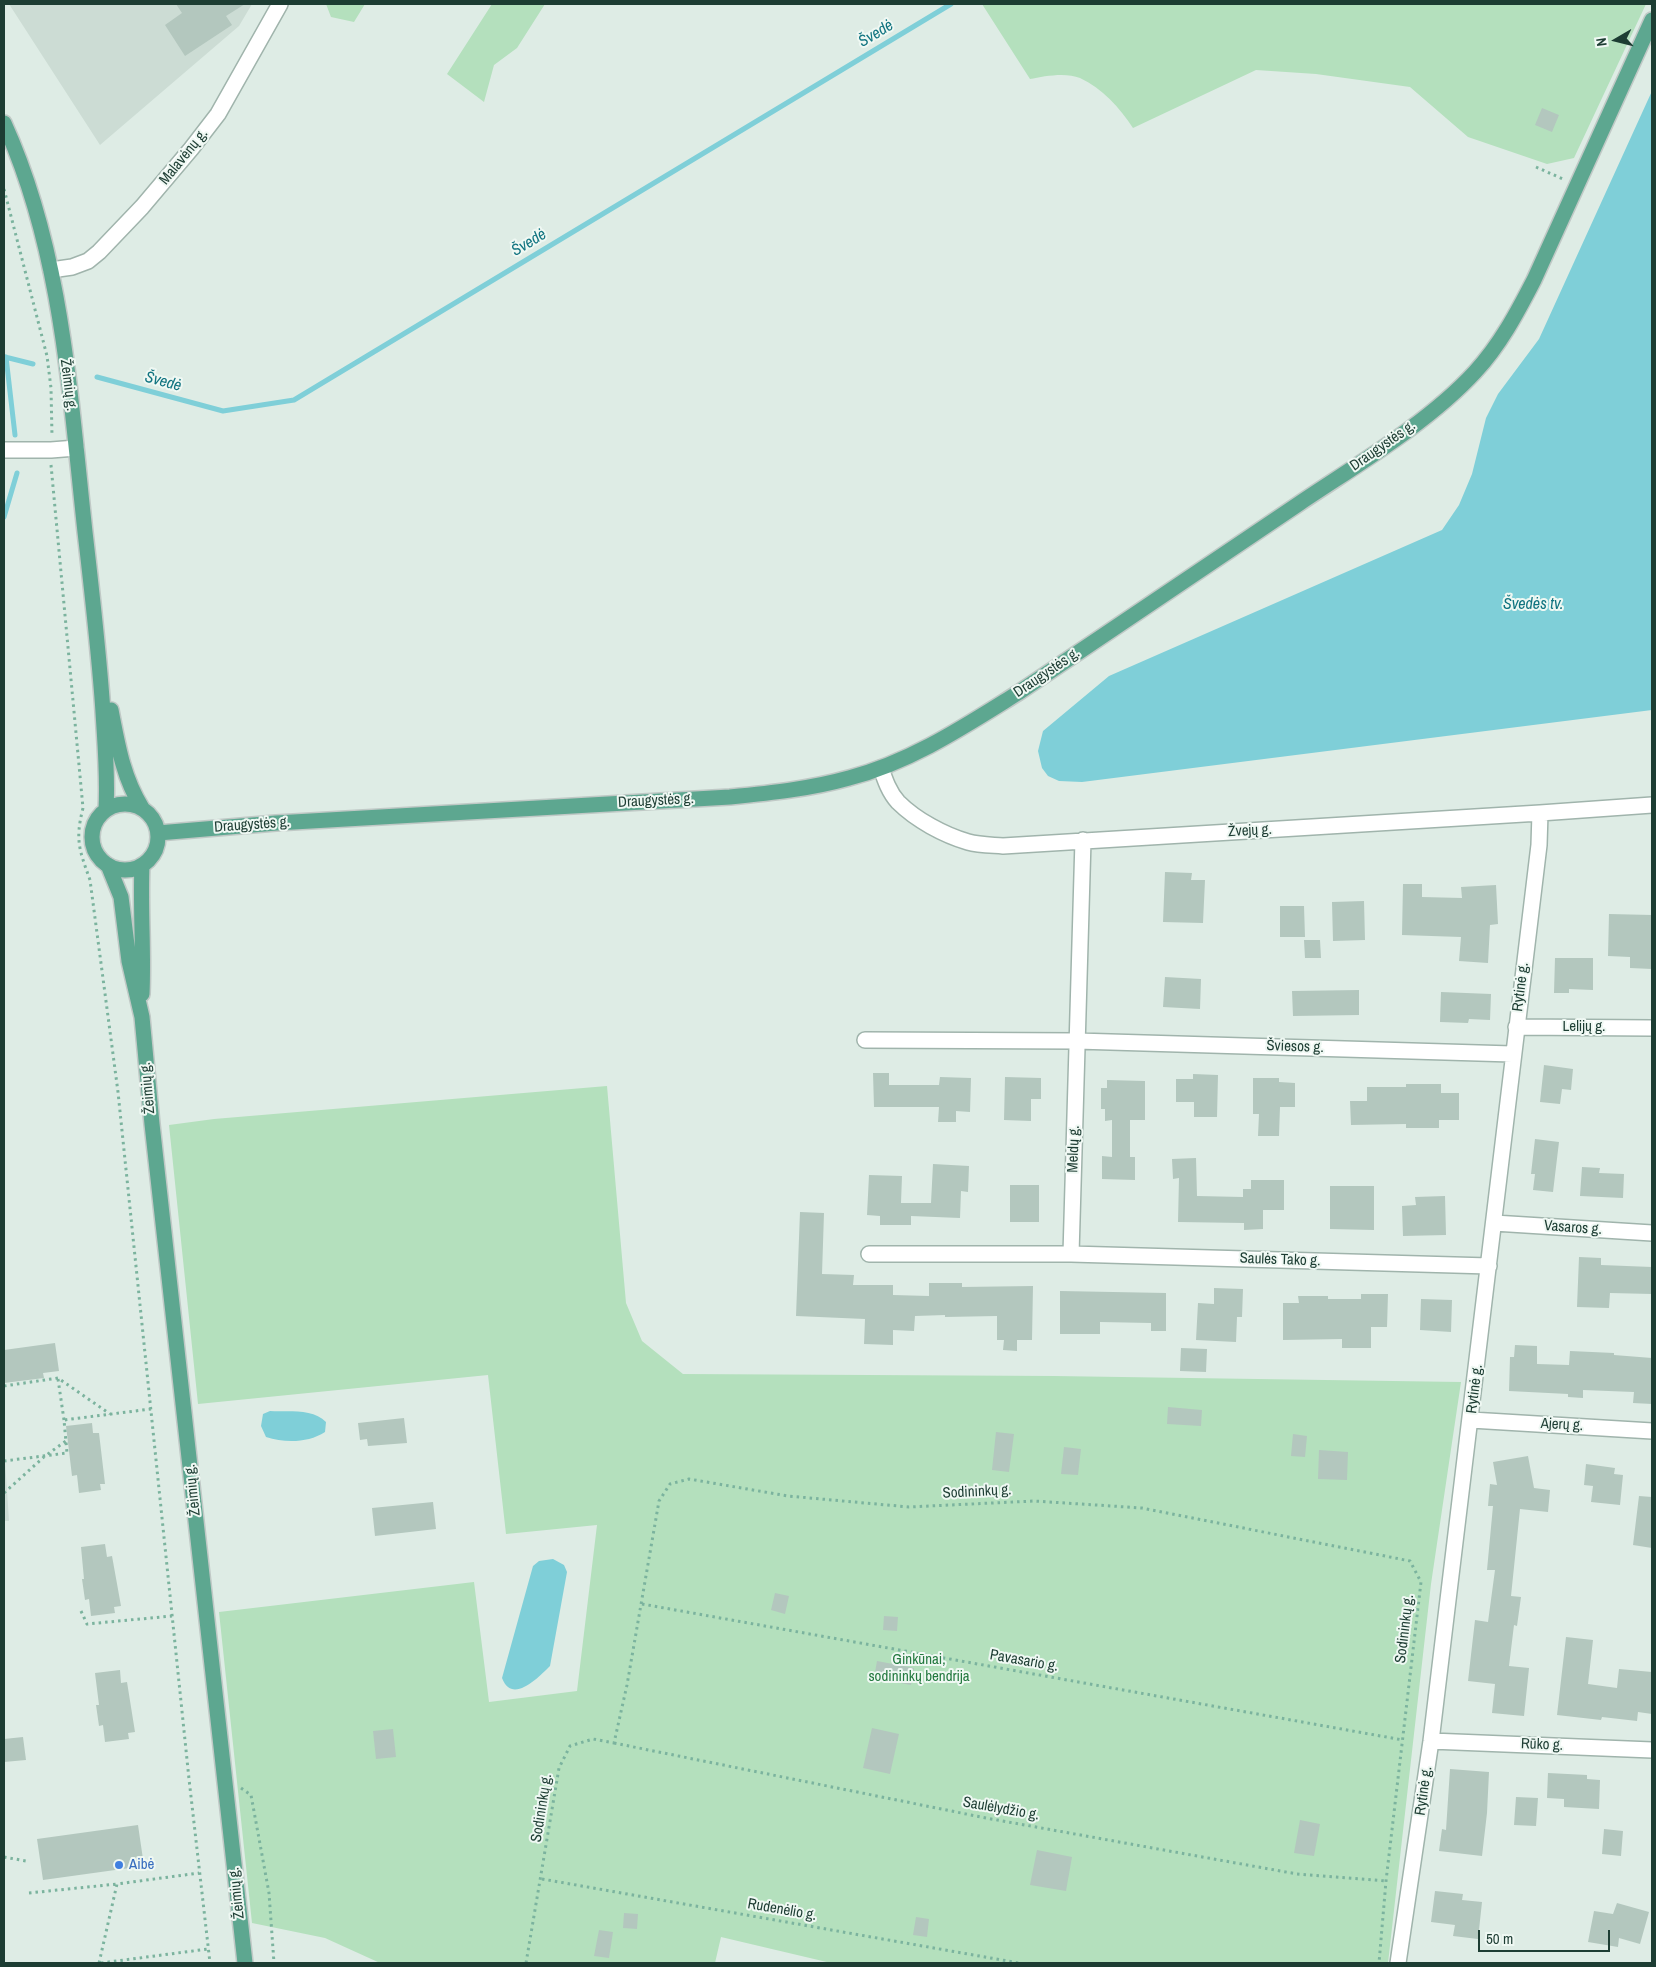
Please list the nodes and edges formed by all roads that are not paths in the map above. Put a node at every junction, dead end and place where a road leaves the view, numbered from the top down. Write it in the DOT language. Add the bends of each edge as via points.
graph roads {
  1 [pos="280,4"];
  2 [pos="1652,20"];
  3 [pos="4,123"];
  4 [pos="51,270"];
  5 [pos="76,448"];
  6 [pos="4,450"];
  7 [pos="100,655"];
  8 [pos="881,768"];
  9 [pos="1652,805"];
  10 [pos="142,808"];
  11 [pos="106,810"];
  12 [pos="1540,814"];
  13 [pos="158,833"];
  14 [pos="1084,840"];
  15 [pos="108,865"];
  16 [pos="142,865"];
  17 [pos="142,1018"];
  18 [pos="1516,1027"];
  19 [pos="1652,1028"];
  20 [pos="865,1040"];
  21 [pos="1077,1040"];
  22 [pos="1512,1054"];
  23 [pos="1494,1223"];
  24 [pos="1652,1233"];
  25 [pos="869,1254"];
  26 [pos="1071,1254"];
  27 [pos="1489,1266"];
  28 [pos="1471,1420"];
  29 [pos="1652,1431"];
  30 [pos="1431,1741"];
  31 [pos="1652,1750"];
  32 [pos="245,1963"];
  33 [pos="1398,1963"];
  1 -- 4 [label="street, Malavėnų g." via="218,114 142,207 88,261"];
  2 -- 8 [label="main road, Draugystės g." via="1534,280 1514,319 1476,372 1426,416 1378,451 1018,693 930,746"];
  3 -- 4 [label="main road, Žeimių g." via="39,222"];
  4 -- 5 [label="main road, Žeimių g."];
  5 -- 6 [label="street"];
  5 -- 7 [label="main road, Žeimių g."];
  7 -- 10 [label="main road, Žeimių g." via="122,765 130,789"];
  7 -- 11 [label="main road, Žeimių g."];
  8 -- 13 [label="main road, Draugystės g." via="851,778 779,793"];
  8 -- 14 [label="street, Žvejų g." via="898,801 916,816 951,836 1003,846"];
  9 -- 12 [label="street, Žvejų g."];
  10 -- 11 [label="main road" via="123,804"];
  10 -- 13 [label="main road" via="156,824"];
  11 -- 15 [label="main road" via="93,827 92,838 94,848"];
  12 -- 14 [label="street, Žvejų g."];
  12 -- 18 [label="street, Rytinė g."];
  13 -- 16 [label="main road" via="154,852"];
  14 -- 21 [label="street, Meldų g."];
  15 -- 16 [label="main road" via="125,870"];
  15 -- 17 [label="main road, Žeimių g." via="121,897 129,961"];
  16 -- 17 [label="main road, Žeimių g."];
  17 -- 32 [label="main road, Žeimių g."];
  18 -- 19 [label="street, Lelijų g."];
  18 -- 22 [label="street, Rytinė g."];
  20 -- 21 [label="street, Šviesos g."];
  21 -- 22 [label="street, Šviesos g."];
  21 -- 26 [label="street, Meldų g."];
  22 -- 23 [label="street, Rytinė g."];
  23 -- 24 [label="street, Vasaros g."];
  23 -- 27 [label="street, Rytinė g."];
  25 -- 26 [label="street"];
  26 -- 27 [label="street, Saulės Tako g."];
  27 -- 28 [label="street, Rytinė g."];
  28 -- 29 [label="street, Ajerų g."];
  28 -- 30 [label="street, Rytinė g."];
  30 -- 31 [label="street, Rūko g."];
  30 -- 33 [label="street, Rytinė g."];
}
